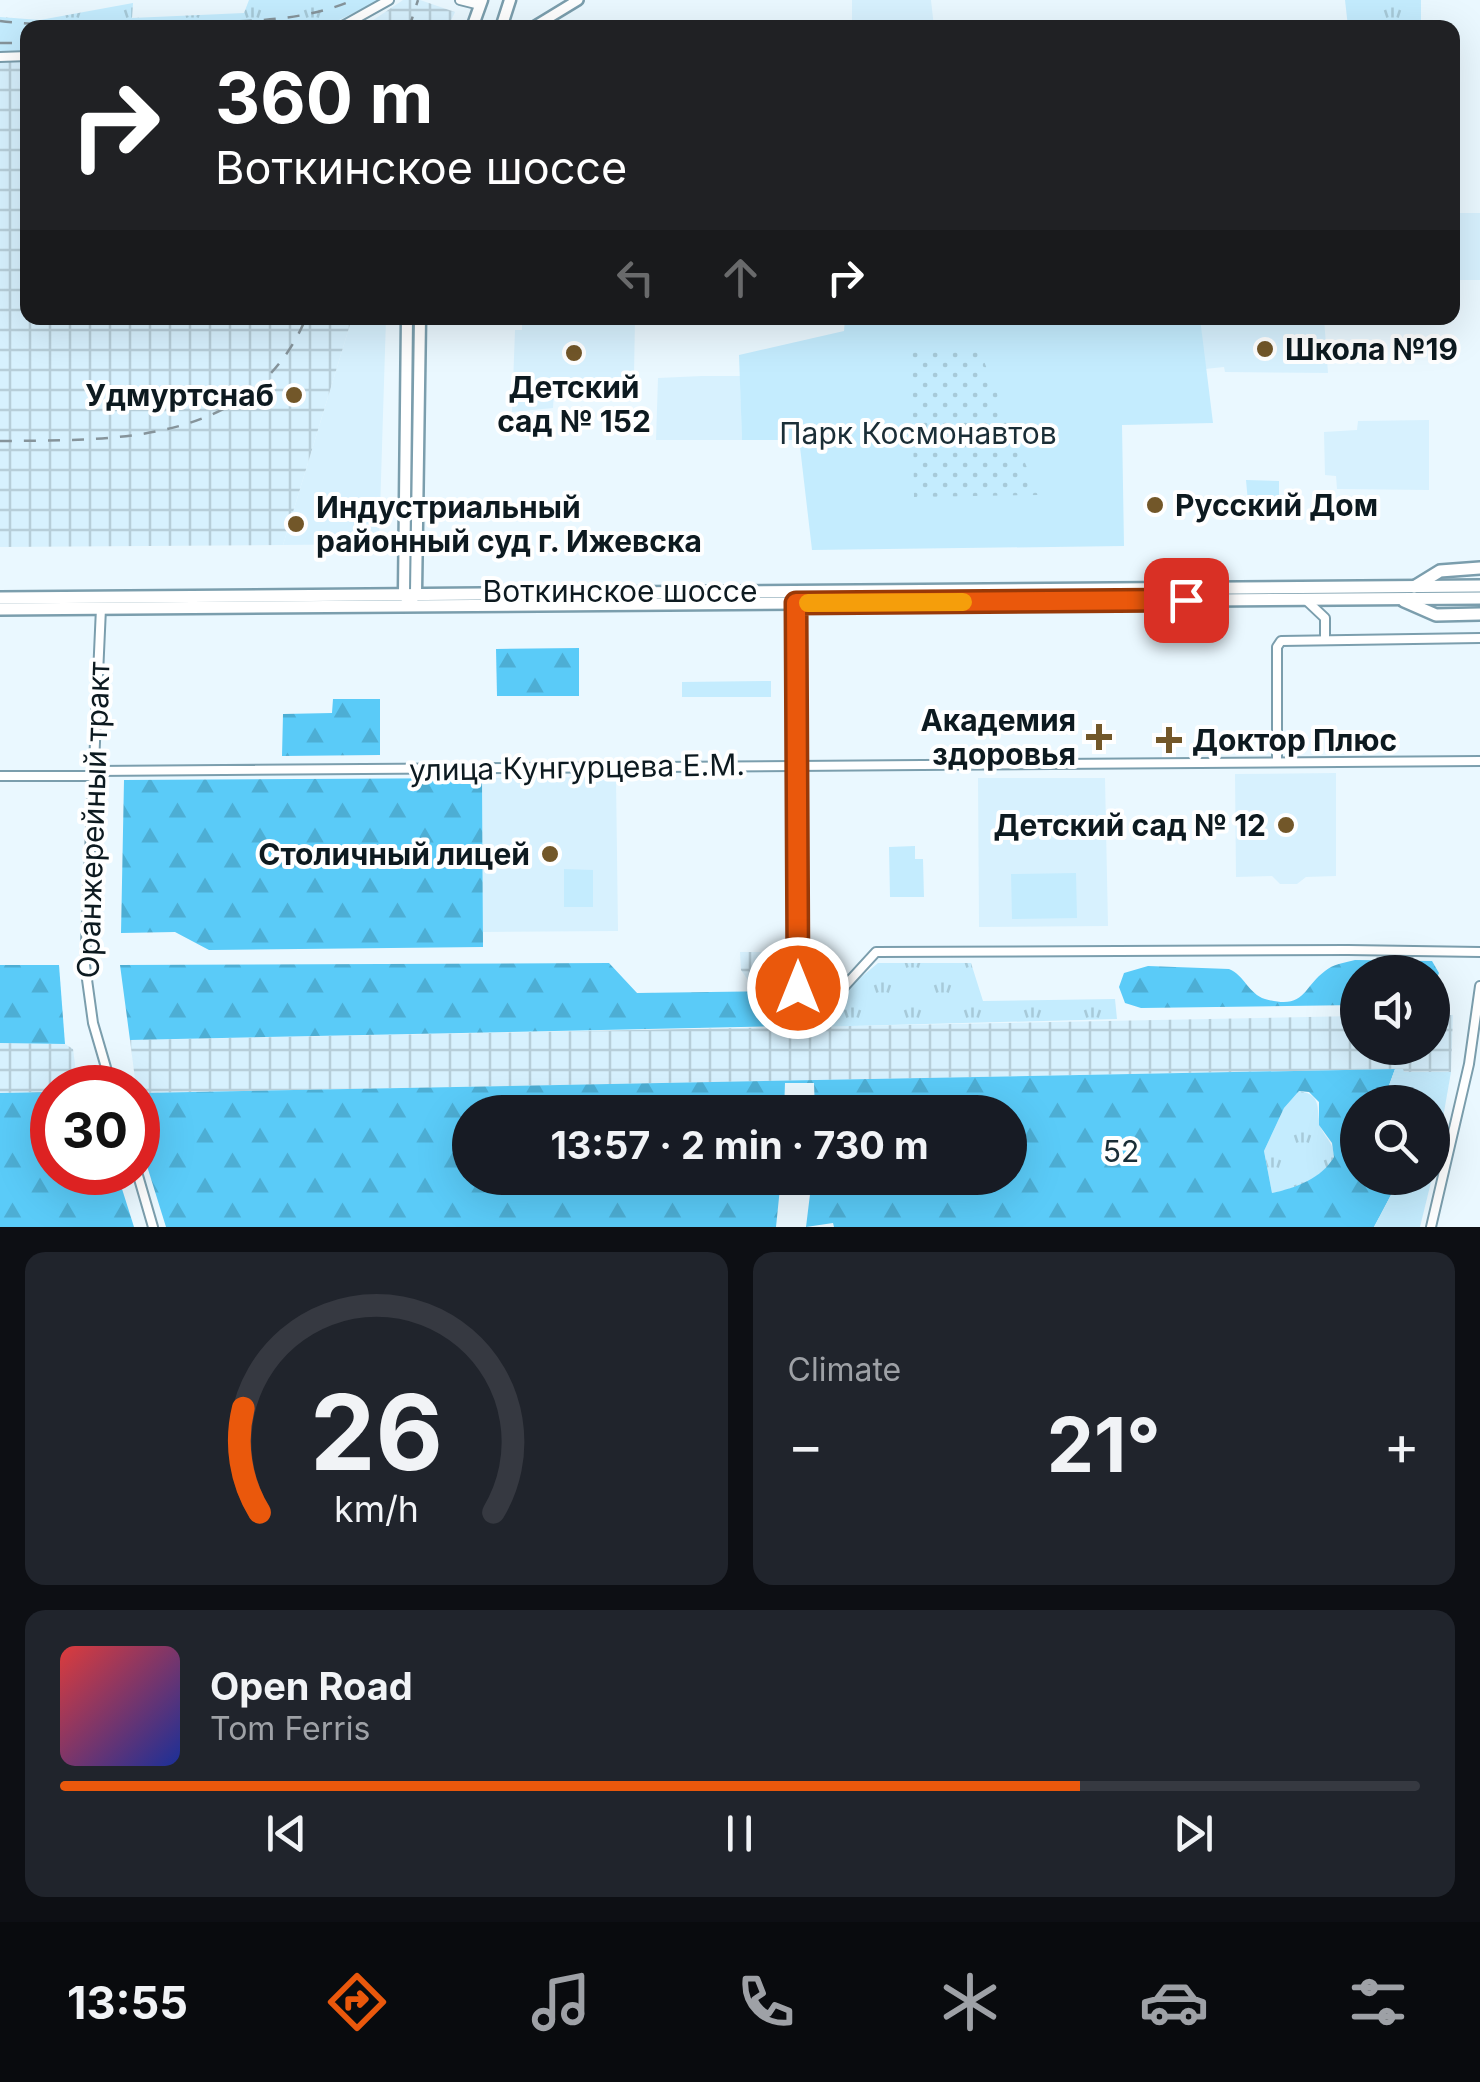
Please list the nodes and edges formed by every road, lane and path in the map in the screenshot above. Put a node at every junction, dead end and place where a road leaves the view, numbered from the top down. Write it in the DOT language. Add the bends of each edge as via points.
graph roads {
  1 [pos="388,0"];
  2 [pos="460,0"];
  3 [pos="578,0"];
  4 [pos="481,3"];
  5 [pos="352,20"];
  6 [pos="545,20"];
  7 [pos="407,325"];
  8 [pos="420,325"];
  9 [pos="1480,568"];
  10 [pos="1480,586"];
  11 [pos="1414,587"];
  12 [pos="410,592"];
  13 [pos="0,598"];
  14 [pos="1480,598"];
  15 [pos="1345,599"];
  16 [pos="1400,599"];
  17 [pos="1306,600"];
  18 [pos="101,603"];
  19 [pos="796,603"];
  20 [pos="410,606"];
  21 [pos="0,610"];
  22 [pos="1480,614"];
  23 [pos="1324,618"];
  24 [pos="1480,638"];
  25 [pos="1325,639"];
  26 [pos="1480,761"];
  27 [pos="1277,762"];
  28 [pos="796,766"];
  29 [pos="94,774"];
  30 [pos="0,776"];
  31 [pos="1480,952"];
  32 [pos="1480,986"];
  33 [pos="1477,1037"];
  34 [pos="106,1065"];
  35 [pos="144,1195"];
  36 [pos="153,1227"];
  37 [pos="1431,1227"];
  1 -- 5 [label="street"];
  2 -- 4 [label="street"];
  3 -- 6 [label="street"];
  7 -- 12 [label="main road"];
  8 -- 12 [label="main road"];
  9 -- 11 [label="main road" via="1440,571"];
  10 -- 11 [label="main road, Воткинское шоссе"];
  11 -- 12 [label="main road, Воткинское шоссе"];
  12 -- 18 [label="main road, Воткинское шоссе"];
  12 -- 20 [label="main road"];
  13 -- 18 [label="main road, Воткинское шоссе"];
  14 -- 16 [label="main road, Воткинское шоссе"];
  15 -- 16 [label="main road, Воткинское шоссе"];
  15 -- 17 [label="main road, Воткинское шоссе"];
  15 -- 23 [label="street"];
  16 -- 22 [label="main road" via="1436,615"];
  17 -- 19 [label="main road, Воткинское шоссе"];
  17 -- 23 [label="street"];
  18 -- 20 [label="main road, Воткинское шоссе"];
  18 -- 21 [label="main road, Воткинское шоссе"];
  18 -- 29 [label="street, Оранжерейный тракт"];
  19 -- 20 [label="main road, Воткинское шоссе"];
  19 -- 28 [label="street"];
  23 -- 25 [label="street"];
  24 -- 25 [label="street"];
  25 -- 27 [label="street" via="1281,641 1277,647"];
  26 -- 27 [label="street, улица Кунгурцева Е.М."];
  27 -- 28 [label="street, улица Кунгурцева Е.М."];
  28 -- 29 [label="street, улица Кунгурцева Е.М."];
  28 -- 31 [label="street" via="798,988 842,988 876,952"];
  29 -- 30 [label="street, улица Кунгурцева Е.М."];
  29 -- 34 [label="street, Оранжерейный тракт" via="85,965"];
  32 -- 33 [label="street" via="1473,1017"];
  33 -- 37 [label="street"];
  35 -- 36 [label="street"];
}
